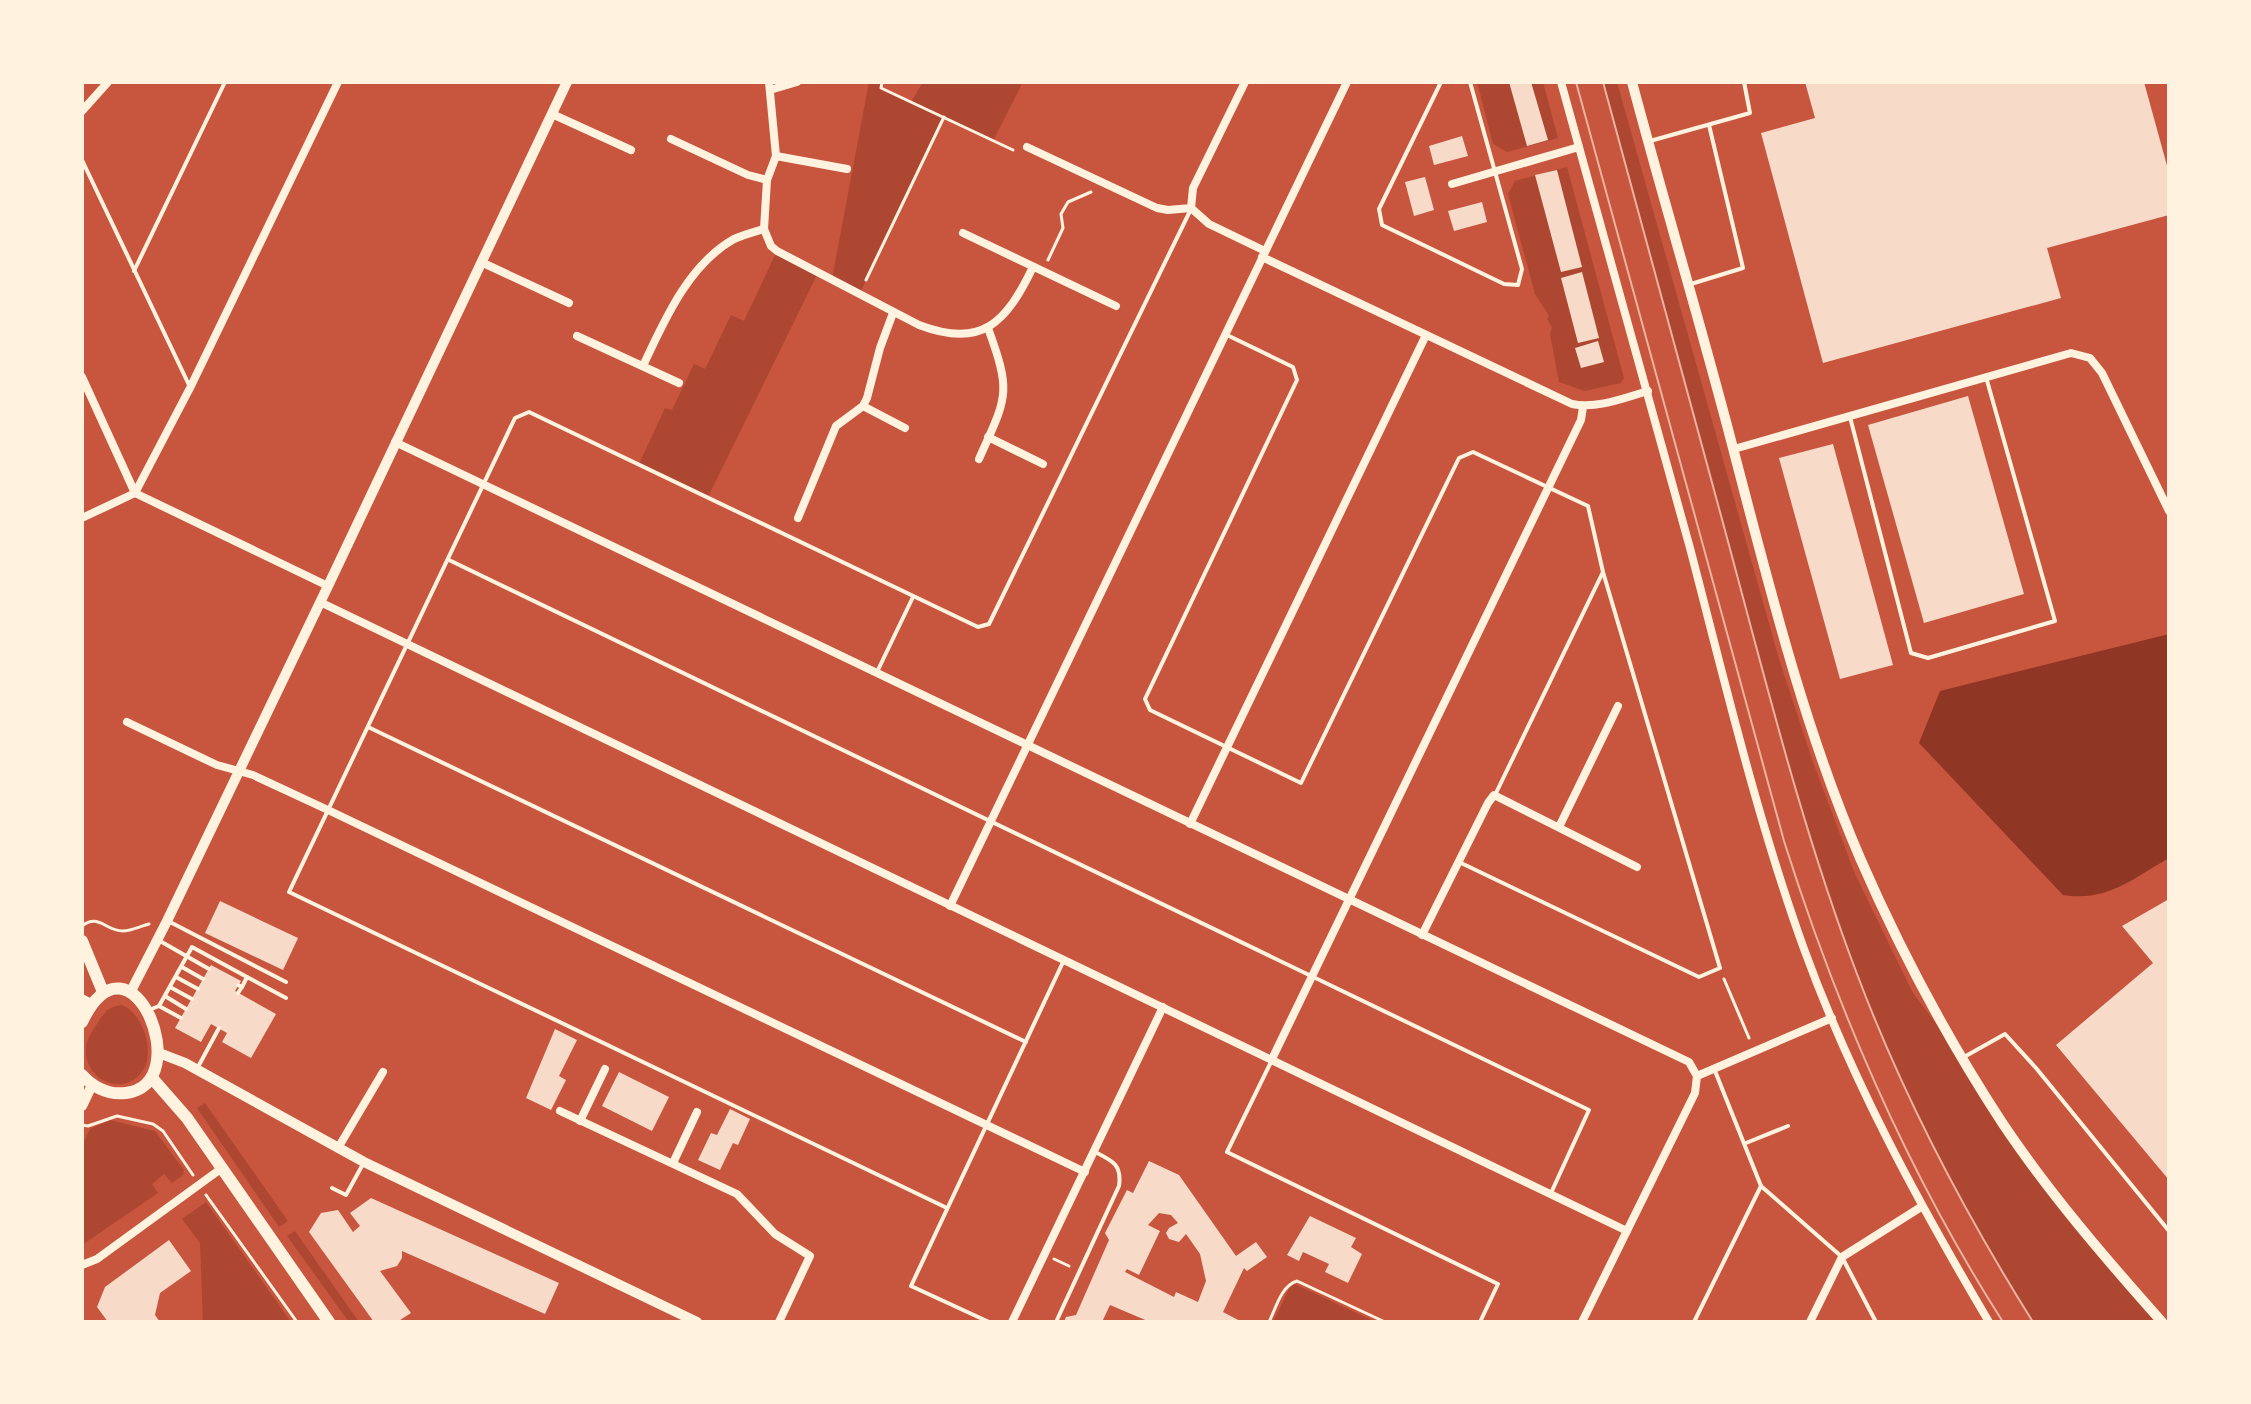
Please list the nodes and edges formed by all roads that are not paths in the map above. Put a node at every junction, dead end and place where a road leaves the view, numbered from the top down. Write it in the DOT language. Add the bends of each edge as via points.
graph roads {
  1 [pos="108,82"];
  2 [pos="225,82"];
  3 [pos="338,82"];
  4 [pos="567,82"];
  5 [pos="797,82"];
  6 [pos="1245,82"];
  7 [pos="1347,82"];
  8 [pos="1441,82"];
  9 [pos="1470,82"];
  10 [pos="1561,82"];
  11 [pos="1632,82"];
  12 [pos="1744,82"];
  13 [pos="770,86"];
  14 [pos="82,111"];
  15 [pos="552,114"];
  16 [pos="1709,125"];
  17 [pos="671,139"];
  18 [pos="1648,142"];
  19 [pos="1027,147"];
  20 [pos="1579,147"];
  21 [pos="631,150"];
  22 [pos="776,156"];
  23 [pos="82,160"];
  24 [pos="847,169"];
  25 [pos="1496,171"];
  26 [pos="767,180"];
  27 [pos="1452,184"];
  28 [pos="1191,208"];
  29 [pos="764,229"];
  30 [pos="963,233"];
  31 [pos="1264,254"];
  32 [pos="481,262"];
  33 [pos="1033,267"];
  34 [pos="134,271"];
  35 [pos="1689,284"];
  36 [pos="569,303"];
  37 [pos="1116,306"];
  38 [pos="893,313"];
  39 [pos="988,328"];
  40 [pos="1225,334"];
  41 [pos="1426,335"];
  42 [pos="577,336"];
  43 [pos="643,366"];
  44 [pos="82,377"];
  45 [pos="1986,377"];
  46 [pos="679,383"];
  47 [pos="190,388"];
  48 [pos="1648,391"];
  49 [pos="863,406"];
  50 [pos="1583,407"];
  51 [pos="1850,415"];
  52 [pos="905,428"];
  53 [pos="988,437"];
  54 [pos="395,442"];
  55 [pos="1734,449"];
  56 [pos="979,459"];
  57 [pos="1043,464"];
  58 [pos="484,484"];
  59 [pos="1548,488"];
  60 [pos="135,493"];
  61 [pos="2169,511"];
  62 [pos="82,518"];
  63 [pos="798,518"];
  64 [pos="449,560"];
  65 [pos="1603,572"];
  66 [pos="328,586"];
  67 [pos="913,597"];
  68 [pos="320,602"];
  69 [pos="408,645"];
  70 [pos="877,672"];
  71 [pos="1618,706"];
  72 [pos="127,722"];
  73 [pos="368,727"];
  74 [pos="1028,744"];
  75 [pos="1226,747"];
  76 [pos="239,771"];
  77 [pos="1494,795"];
  78 [pos="328,810"];
  79 [pos="992,821"];
  80 [pos="1190,824"];
  81 [pos="1559,827"];
  82 [pos="1459,862"];
  83 [pos="1637,867"];
  84 [pos="1348,901"];
  85 [pos="950,906"];
  86 [pos="165,925"];
  87 [pos="1422,935"];
  88 [pos="158,940"];
  89 [pos="82,941"];
  90 [pos="187,957"];
  91 [pos="1064,960"];
  92 [pos="182,967"];
  93 [pos="209,969"];
  94 [pos="1313,975"];
  95 [pos="176,977"];
  96 [pos="247,977"];
  97 [pos="203,979"];
  98 [pos="286,982"];
  99 [pos="170,987"];
  100 [pos="198,989"];
  101 [pos="131,991"];
  102 [pos="103,992"];
  103 [pos="238,993"];
  104 [pos="165,996"];
  105 [pos="286,998"];
  106 [pos="192,999"];
  107 [pos="87,1001"];
  108 [pos="1163,1007"];
  109 [pos="153,1008"];
  110 [pos="186,1009"];
  111 [pos="181,1018"];
  112 [pos="1832,1018"];
  113 [pos="82,1022"];
  114 [pos="219,1028"];
  115 [pos="206,1032"];
  116 [pos="214,1037"];
  117 [pos="1026,1042"];
  118 [pos="159,1053"];
  119 [pos="1962,1058"];
  120 [pos="1272,1059"];
  121 [pos="197,1069"];
  122 [pos="605,1069"];
  123 [pos="1714,1070"];
  124 [pos="383,1072"];
  125 [pos="82,1075"];
  126 [pos="1697,1076"];
  127 [pos="152,1078"];
  128 [pos="92,1085"];
  129 [pos="82,1106"];
  130 [pos="560,1111"];
  131 [pos="697,1112"];
  132 [pos="580,1121"];
  133 [pos="987,1125"];
  134 [pos="1788,1126"];
  135 [pos="1745,1143"];
  136 [pos="338,1148"];
  137 [pos="1095,1151"];
  138 [pos="364,1162"];
  139 [pos="673,1163"];
  140 [pos="222,1168"];
  141 [pos="1085,1172"];
  142 [pos="1761,1186"];
  143 [pos="332,1188"];
  144 [pos="1551,1193"];
  145 [pos="1921,1207"];
  146 [pos="947,1208"];
  147 [pos="1627,1231"];
  148 [pos="2169,1231"];
  149 [pos="1842,1257"];
  150 [pos="82,1265"];
  151 [pos="82,1271"];
  152 [pos="329,1322"];
  153 [pos="697,1322"];
  154 [pos="779,1322"];
  155 [pos="989,1322"];
  156 [pos="1012,1322"];
  157 [pos="1056,1322"];
  158 [pos="1480,1322"];
  159 [pos="1582,1322"];
  160 [pos="1694,1322"];
  161 [pos="1810,1322"];
  162 [pos="1876,1322"];
  163 [pos="1989,1322"];
  164 [pos="2162,1322"];
  1 -- 14 [label="street"];
  2 -- 34 [label="lane"];
  3 -- 47 [label="street"];
  4 -- 15 [label="street"];
  5 -- 13 [label="street"];
  6 -- 28 [label="street" via="1193,188"];
  7 -- 31 [label="street"];
  8 -- 25 [label="lane" via="1379,209 1382,225 1504,284 1518,285 1522,269"];
  9 -- 25 [label="lane"];
  10 -- 20 [label="street"];
  11 -- 18 [label="street"];
  12 -- 16 [label="lane" via="1750,113"];
  13 -- 22 [label="street"];
  15 -- 21 [label="street"];
  15 -- 32 [label="street"];
  16 -- 18 [label="lane"];
  16 -- 35 [label="lane" via="1743,268"];
  17 -- 26 [label="street"];
  18 -- 35 [label="street"];
  19 -- 28 [label="street" via="1157,208"];
  20 -- 25 [label="street"];
  20 -- 48 [label="street"];
  22 -- 24 [label="street"];
  22 -- 26 [label="street"];
  23 -- 34 [label="lane"];
  25 -- 27 [label="street"];
  26 -- 29 [label="street"];
  28 -- 31 [label="street"];
  28 -- 67 [label="lane" via="989,624 978,627"];
  29 -- 38 [label="street" via="777,251"];
  29 -- 43 [label="street" via="735,239 689,281"];
  30 -- 33 [label="street"];
  31 -- 40 [label="street"];
  31 -- 41 [label="street"];
  32 -- 36 [label="street"];
  32 -- 54 [label="street"];
  33 -- 37 [label="street"];
  33 -- 39 [label="street" via="1012,305"];
  34 -- 47 [label="lane"];
  35 -- 55 [label="street"];
  38 -- 39 [label="street" via="941,334"];
  38 -- 49 [label="street"];
  39 -- 53 [label="street" via="1002,365 1005,392"];
  40 -- 74 [label="street"];
  40 -- 75 [label="lane" via="1293,367 1297,380 1145,699 1150,710"];
  41 -- 50 [label="street"];
  41 -- 75 [label="street"];
  42 -- 43 [label="street"];
  43 -- 46 [label="street"];
  44 -- 60 [label="street"];
  45 -- 51 [label="street"];
  45 -- 51 [label="lane" via="2055,621 1928,658 1911,653"];
  45 -- 61 [label="street" via="2071,353 2090,358"];
  47 -- 60 [label="street"];
  48 -- 50 [label="street"];
  48 -- 112 [label="street" via="1752,780 1804,948"];
  49 -- 52 [label="street"];
  49 -- 63 [label="street" via="836,426"];
  50 -- 59 [label="street"];
  51 -- 55 [label="street"];
  53 -- 56 [label="street"];
  53 -- 57 [label="street"];
  54 -- 58 [label="street"];
  54 -- 66 [label="street"];
  55 -- 119 [label="street" via="1817,746 1860,858"];
  58 -- 64 [label="lane"];
  58 -- 67 [label="lane" via="515,418 529,412"];
  58 -- 70 [label="street"];
  59 -- 65 [label="lane" via="1588,506"];
  59 -- 75 [label="lane" via="1473,452 1459,458 1301,783"];
  59 -- 84 [label="street"];
  60 -- 62 [label="street"];
  60 -- 66 [label="street"];
  64 -- 69 [label="lane"];
  64 -- 79 [label="lane"];
  65 -- 77 [label="lane"];
  65 -- 82 [label="lane" via="1720,968 1699,977"];
  66 -- 68 [label="street"];
  67 -- 70 [label="lane"];
  68 -- 69 [label="street"];
  68 -- 76 [label="street"];
  69 -- 73 [label="lane"];
  69 -- 85 [label="street"];
  70 -- 74 [label="street"];
  71 -- 81 [label="street"];
  72 -- 76 [label="street"];
  73 -- 78 [label="lane"];
  73 -- 117 [label="lane"];
  74 -- 79 [label="street"];
  74 -- 80 [label="street"];
  75 -- 80 [label="street"];
  76 -- 78 [label="street"];
  76 -- 86 [label="street"];
  77 -- 81 [label="street"];
  77 -- 82 [label="street"];
  78 -- 133 [label="street"];
  78 -- 146 [label="lane" via="289,892"];
  79 -- 85 [label="street"];
  79 -- 94 [label="lane"];
  80 -- 84 [label="street"];
  81 -- 83 [label="street"];
  82 -- 87 [label="street"];
  84 -- 87 [label="street"];
  84 -- 94 [label="street"];
  85 -- 91 [label="street"];
  86 -- 88 [label="street"];
  86 -- 98 [label="lane"];
  87 -- 126 [label="street" via="1689,1062"];
  88 -- 90 [label="lane"];
  88 -- 101 [label="street"];
  89 -- 102 [label="main road"];
  90 -- 92 [label="lane"];
  90 -- 93 [label="lane"];
  90 -- 96 [label="lane" via="192,947"];
  91 -- 108 [label="street"];
  91 -- 117 [label="lane"];
  92 -- 95 [label="lane"];
  92 -- 97 [label="lane"];
  94 -- 120 [label="street"];
  94 -- 144 [label="lane" via="1589,1110"];
  95 -- 99 [label="lane"];
  95 -- 100 [label="lane"];
  96 -- 103 [label="lane"];
  96 -- 105 [label="lane"];
  99 -- 104 [label="lane"];
  99 -- 106 [label="lane"];
  101 -- 102 [label="main road"];
  101 -- 109 [label="main road"];
  102 -- 107 [label="main road"];
  104 -- 109 [label="lane"];
  104 -- 110 [label="lane"];
  107 -- 113 [label="main road"];
  108 -- 120 [label="street"];
  108 -- 137 [label="street"];
  109 -- 111 [label="lane"];
  109 -- 118 [label="main road"];
  112 -- 123 [label="street"];
  112 -- 145 [label="street"];
  114 -- 116 [label="lane"];
  115 -- 116 [label="lane"];
  116 -- 121 [label="lane"];
  117 -- 133 [label="lane"];
  118 -- 121 [label="street"];
  118 -- 127 [label="main road"];
  119 -- 148 [label="lane" via="2005,1034"];
  119 -- 164 [label="street" via="2051,1190"];
  120 -- 144 [label="street"];
  120 -- 158 [label="lane" via="1227,1152 1498,1284"];
  121 -- 136 [label="street"];
  122 -- 132 [label="street"];
  123 -- 126 [label="street"];
  123 -- 135 [label="lane"];
  124 -- 136 [label="street"];
  125 -- 128 [label="main road"];
  126 -- 147 [label="street" via="1695,1093"];
  127 -- 128 [label="main road" via="125,1093"];
  127 -- 140 [label="main road"];
  128 -- 129 [label="street"];
  130 -- 132 [label="street"];
  131 -- 139 [label="street"];
  132 -- 139 [label="street"];
  133 -- 141 [label="street"];
  133 -- 146 [label="lane"];
  134 -- 135 [label="lane"];
  135 -- 142 [label="lane"];
  136 -- 138 [label="street"];
  137 -- 141 [label="street"];
  137 -- 157 [label="lane" via="1117,1164 1119,1186"];
  138 -- 143 [label="lane" via="346,1195"];
  138 -- 153 [label="street"];
  139 -- 154 [label="street" via="737,1194 775,1234 810,1256"];
  140 -- 150 [label="street"];
  140 -- 152 [label="main road"];
  141 -- 156 [label="street"];
  142 -- 149 [label="lane"];
  142 -- 160 [label="lane"];
  144 -- 147 [label="street"];
  145 -- 149 [label="street"];
  145 -- 163 [label="street"];
  146 -- 155 [label="lane" via="911,1286"];
  147 -- 159 [label="street"];
  149 -- 161 [label="street"];
  149 -- 162 [label="lane"];
  150 -- 151 [label="lane"];
}
